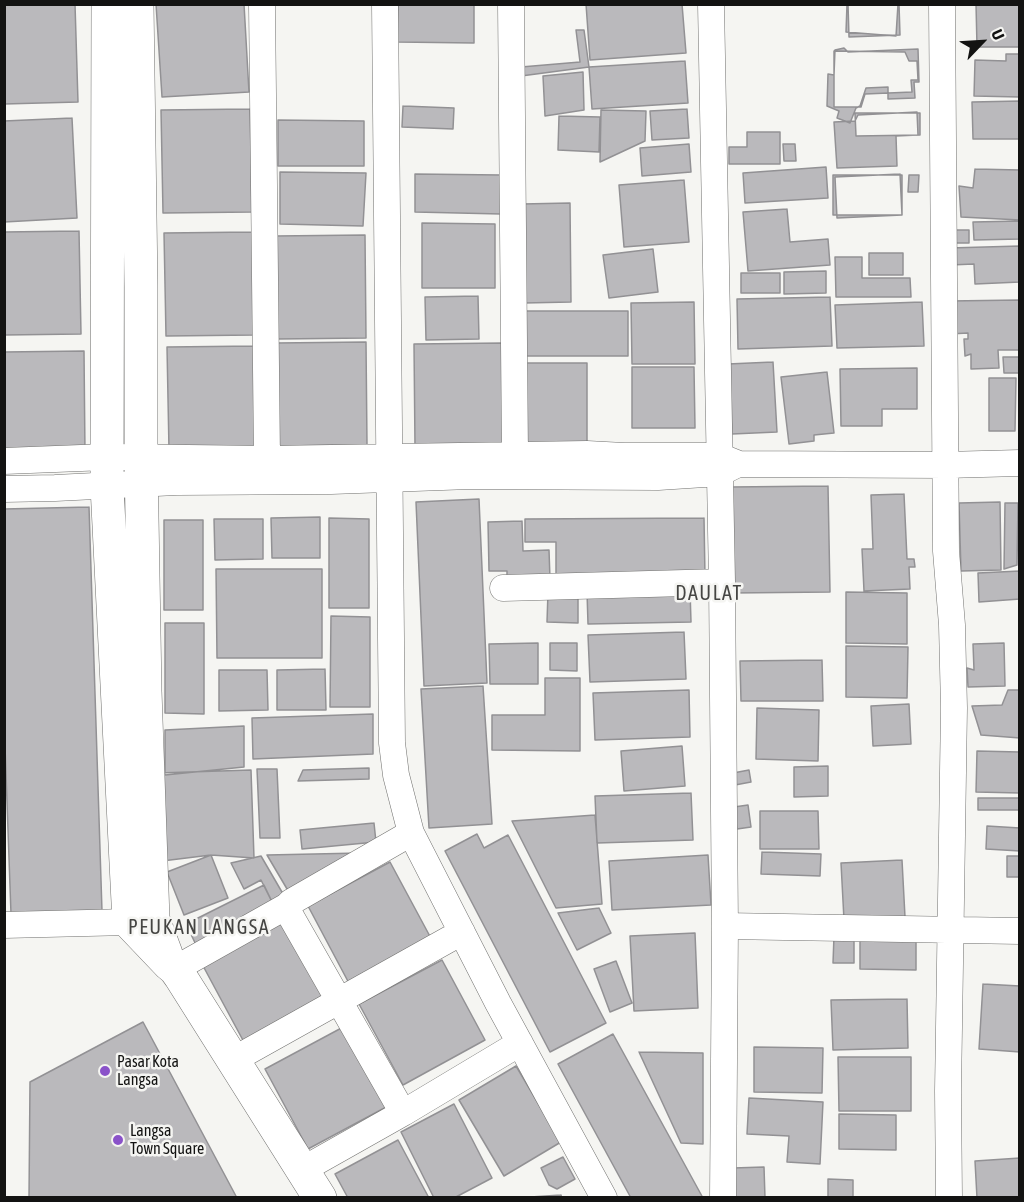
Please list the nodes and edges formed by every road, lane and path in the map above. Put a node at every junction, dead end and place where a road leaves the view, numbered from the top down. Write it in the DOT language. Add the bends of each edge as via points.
graph roads {
  1 [pos="108,4"];
  2 [pos="137,4"];
  3 [pos="262,4"];
  4 [pos="385,4"];
  5 [pos="511,4"];
  6 [pos="711,4"];
  7 [pos="942,4"];
  8 [pos="515,456"];
  9 [pos="267,459"];
  10 [pos="4,461"];
  11 [pos="1020,463"];
  12 [pos="726,464"];
  13 [pos="945,465"];
  14 [pos="389,468"];
  15 [pos="141,471"];
  16 [pos="107,472"];
  17 [pos="4,489"];
  18 [pos="722,582"];
  19 [pos="503,588"];
  20 [pos="132,715"];
  21 [pos="411,833"];
  22 [pos="287,906"];
  23 [pos="141,920"];
  24 [pos="4,925"];
  25 [pos="725,926"];
  26 [pos="950,929"];
  27 [pos="1020,931"];
  28 [pos="462,932"];
  29 [pos="172,967"];
  30 [pos="339,1001"];
  31 [pos="520,1043"];
  32 [pos="233,1060"];
  33 [pos="403,1113"];
  34 [pos="302,1170"];
  35 [pos="320,1197"];
  36 [pos="604,1197"];
  37 [pos="723,1197"];
  38 [pos="949,1197"];
  1 -- 16 [label="main road"];
  2 -- 15 [label="main road"];
  3 -- 9 [label="street"];
  4 -- 14 [label="street"];
  5 -- 8 [label="street"];
  6 -- 12 [label="street"];
  7 -- 13 [label="street"];
  8 -- 12 [label="street" via="587,454"];
  8 -- 14 [label="street"];
  9 -- 14 [label="street"];
  9 -- 15 [label="street"];
  10 -- 16 [label="street"];
  11 -- 13 [label="street"];
  12 -- 13 [label="street"];
  12 -- 14 [label="street" via="658,477 490,476"];
  12 -- 18 [label="street"];
  13 -- 26 [label="street" via="945,551 954,708"];
  14 -- 15 [label="street" via="331,481 176,482"];
  14 -- 21 [label="street" via="393,744 396,775"];
  15 -- 16 [label="street"];
  15 -- 20 [label="main road" via="142,582"];
  16 -- 17 [label="street"];
  16 -- 20 [label="main road"];
  18 -- 19 [label="street"];
  18 -- 25 [label="street"];
  20 -- 23 [label="main road"];
  21 -- 22 [label="street"];
  21 -- 28 [label="street"];
  22 -- 29 [label="street"];
  22 -- 30 [label="street"];
  23 -- 24 [label="street"];
  23 -- 29 [label="main road"];
  25 -- 26 [label="street"];
  25 -- 37 [label="street"];
  26 -- 27 [label="street"];
  26 -- 38 [label="street"];
  28 -- 30 [label="street"];
  28 -- 31 [label="street"];
  29 -- 32 [label="main road"];
  30 -- 32 [label="street"];
  30 -- 33 [label="street"];
  31 -- 33 [label="street"];
  31 -- 36 [label="street"];
  32 -- 34 [label="main road"];
  33 -- 34 [label="street"];
  34 -- 35 [label="main road"];
}
